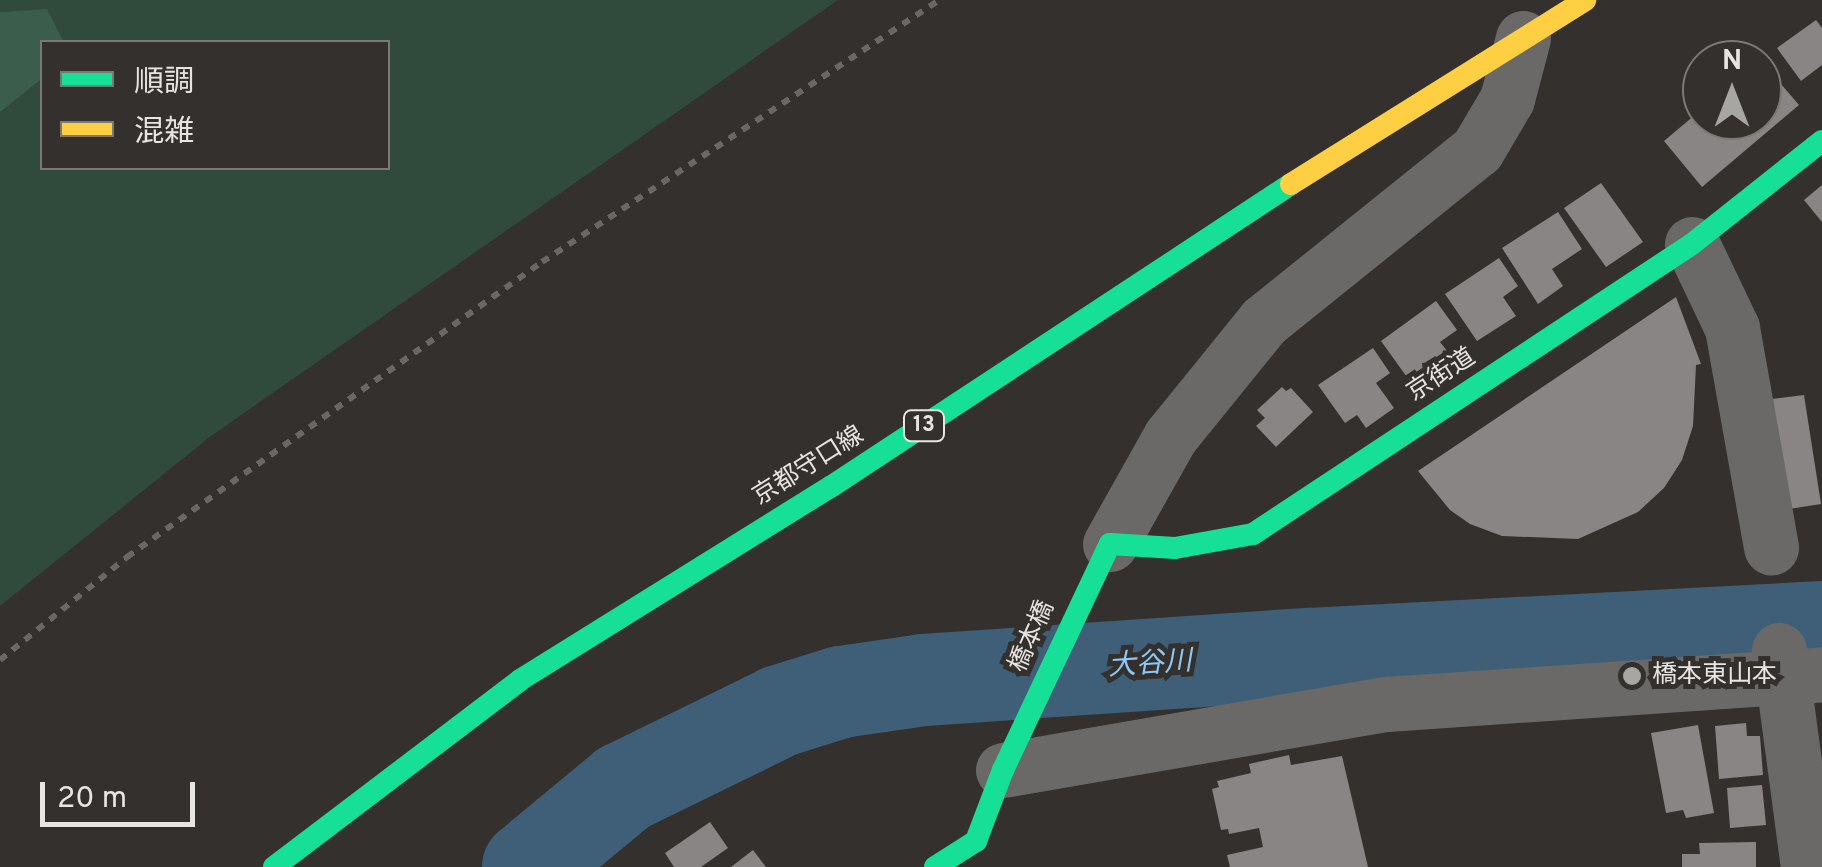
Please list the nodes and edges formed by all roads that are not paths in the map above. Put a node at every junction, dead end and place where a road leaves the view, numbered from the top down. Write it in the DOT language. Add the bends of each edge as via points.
graph roads {
  1 [pos="1585,0"];
  2 [pos="1523,38"];
  3 [pos="1822,141"];
  4 [pos="1692,244"];
  5 [pos="1110,544"];
  6 [pos="1771,548"];
  7 [pos="1794,668"];
  8 [pos="1003,770"];
  9 [pos="274,867"];
  10 [pos="935,867"];
  11 [pos="1808,867"];
  1 -- 2 [label="main road, 京都守口線 / 13"];
  2 -- 5 [label="street" via="1507,99 1477,150 1264,321 1170,437"];
  2 -- 9 [label="main road, 京都守口線 / 13" via="520,680"];
  3 -- 4 [label="main road, 京街道"];
  4 -- 5 [label="main road, 京街道" via="1253,534 1176,548"];
  4 -- 6 [label="street" via="1732,328"];
  5 -- 8 [label="main road, 橋本橋"];
  7 -- 8 [label="street" via="1387,704"];
  7 -- 11 [label="street"];
  8 -- 10 [label="main road" via="976,841"];
}
